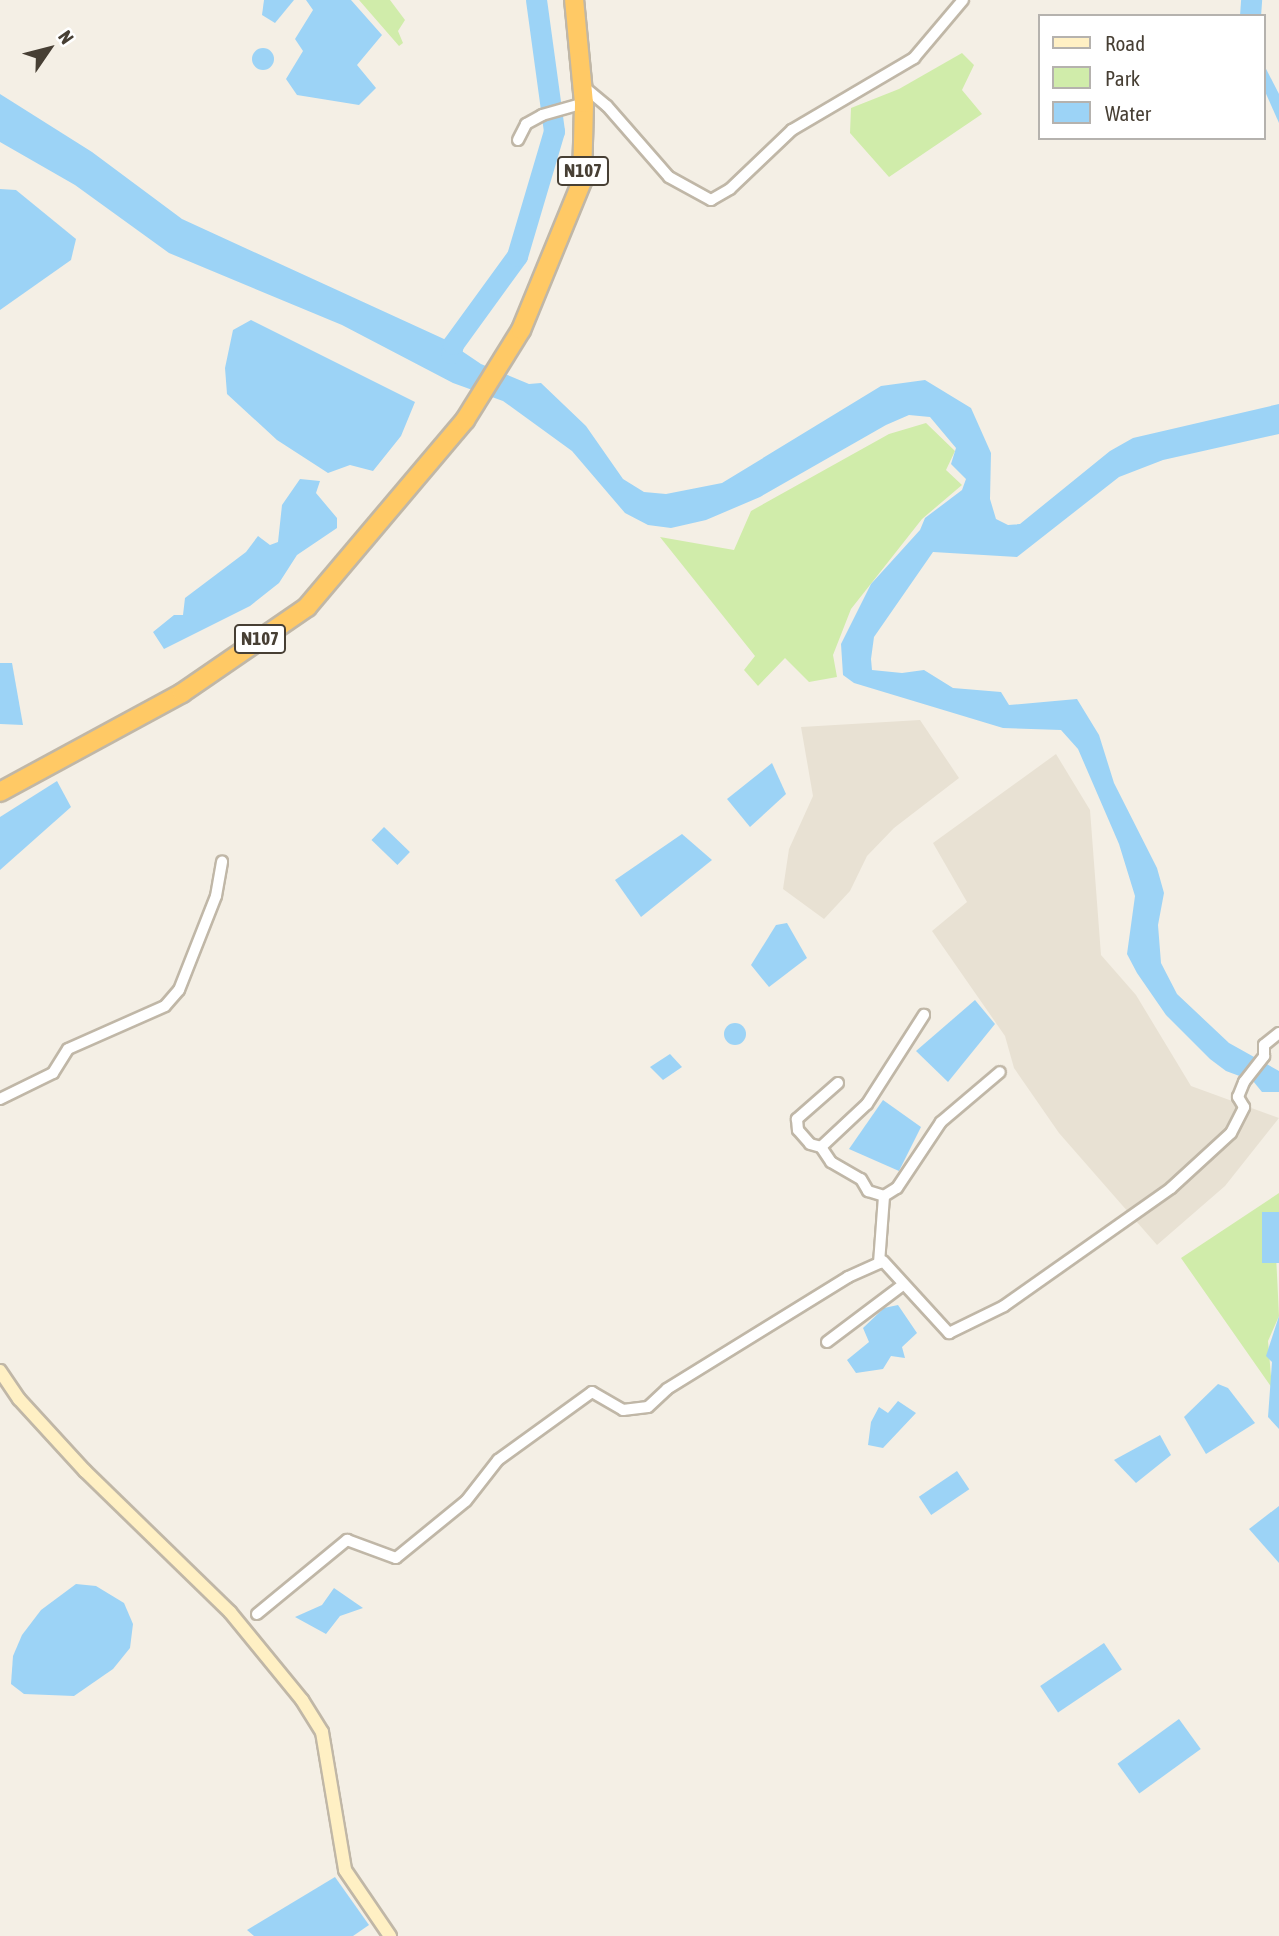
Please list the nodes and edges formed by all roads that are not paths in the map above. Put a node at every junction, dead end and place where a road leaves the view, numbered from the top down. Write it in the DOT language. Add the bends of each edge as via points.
graph roads {
  1 [pos="574,0"];
  2 [pos="963,0"];
  3 [pos="583,95"];
  4 [pos="518,140"];
  5 [pos="0,792"];
  6 [pos="222,862"];
  7 [pos="924,1015"];
  8 [pos="1279,1032"];
  9 [pos="1000,1072"];
  10 [pos="838,1083"];
  11 [pos="0,1099"];
  12 [pos="821,1147"];
  13 [pos="884,1196"];
  14 [pos="879,1263"];
  15 [pos="904,1284"];
  16 [pos="827,1342"];
  17 [pos="0,1371"];
  18 [pos="257,1614"];
  19 [pos="390,1936"];
  1 -- 3 [label="highway, N107"];
  2 -- 3 [label="street" via="914,58 792,130 730,189 712,200 669,177 607,106"];
  3 -- 4 [label="street" via="526,124"];
  3 -- 5 [label="highway, N107" via="582,181 521,330 465,420 307,607 182,693"];
  6 -- 11 [label="street" via="216,896 179,990 165,1006 68,1049 53,1073"];
  7 -- 12 [label="street" via="867,1104"];
  8 -- 15 [label="street" via="1264,1045 1264,1056 1244,1082 1238,1097 1244,1107 1231,1133 1171,1188 1004,1306 949,1333"];
  9 -- 13 [label="street" via="941,1122 897,1188"];
  10 -- 12 [label="street" via="797,1119 798,1130 810,1144"];
  12 -- 13 [label="street" via="831,1162 861,1179 868,1191"];
  13 -- 14 [label="street"];
  14 -- 15 [label="street"];
  14 -- 18 [label="street" via="848,1277 667,1390 648,1407 623,1410 592,1392 498,1460 466,1501 396,1558 347,1540"];
  15 -- 16 [label="street"];
  17 -- 19 [label="main road" via="19,1399 85,1471 230,1612 302,1700 322,1732 345,1870"];
}
